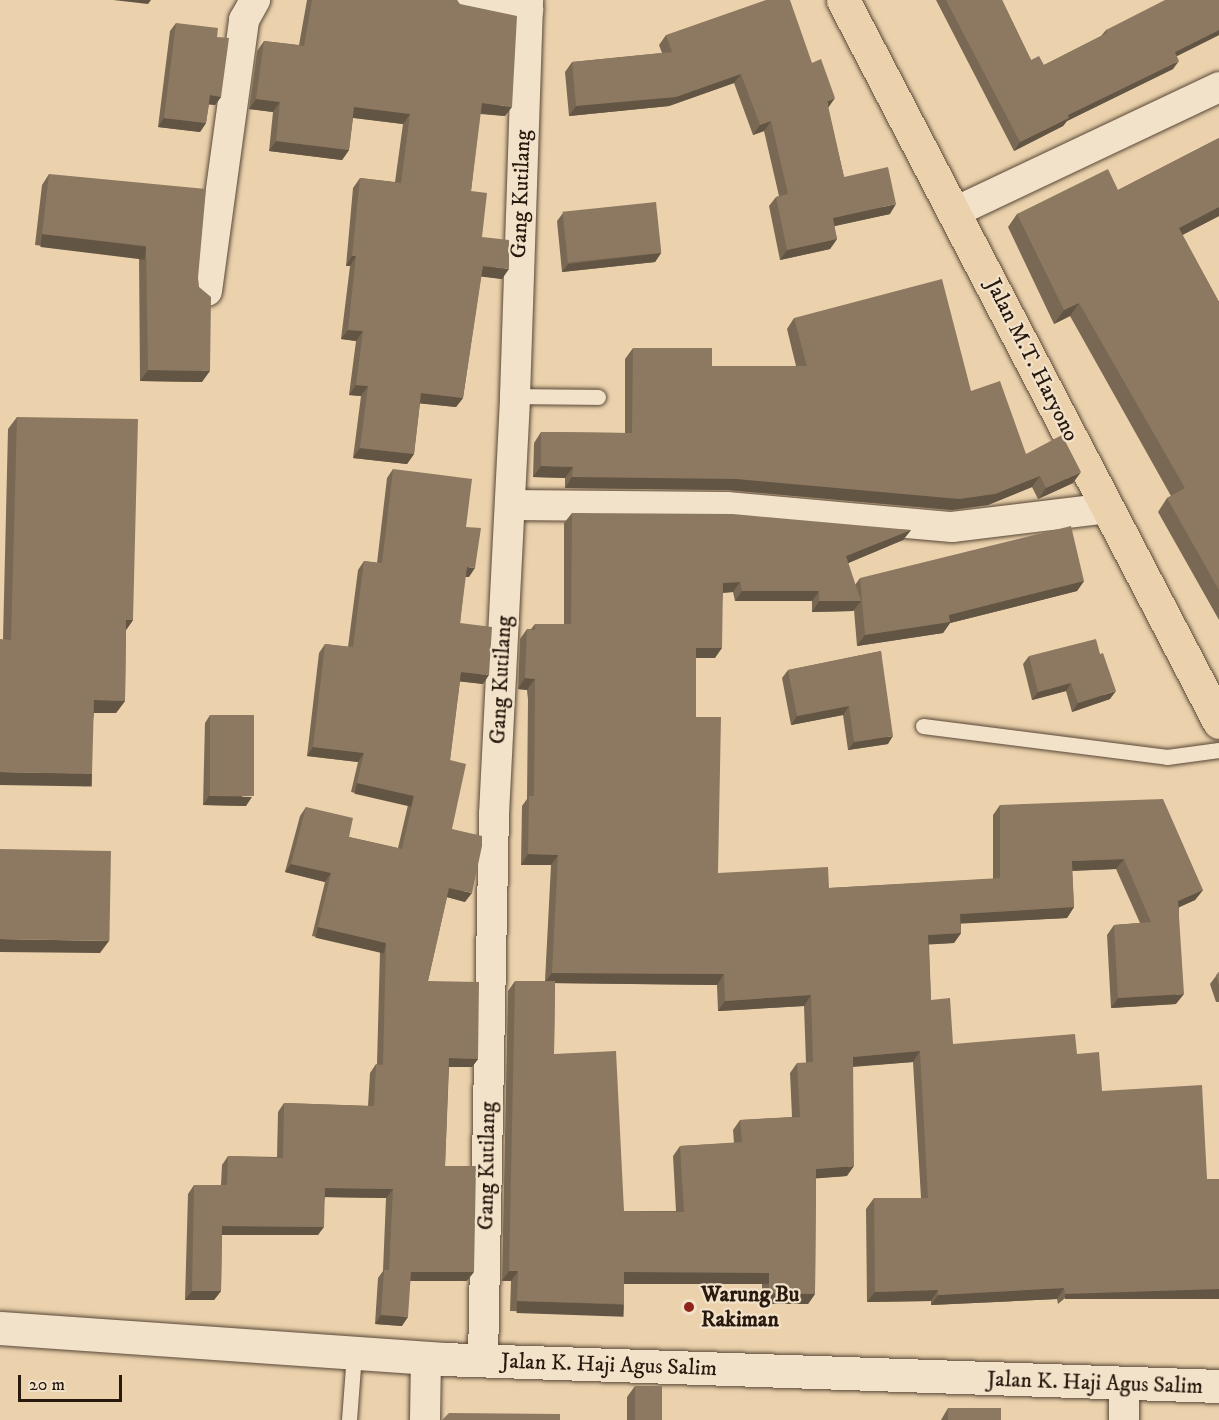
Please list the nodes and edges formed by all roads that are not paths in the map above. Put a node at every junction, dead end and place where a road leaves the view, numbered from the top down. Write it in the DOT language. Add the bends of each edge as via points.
graph roads {
  1 [pos="255,0"];
  2 [pos="463,0"];
  3 [pos="843,0"];
  4 [pos="528,5"];
  5 [pos="1219,87"];
  6 [pos="956,212"];
  7 [pos="207,291"];
  8 [pos="515,396"];
  9 [pos="598,397"];
  10 [pos="510,505"];
  11 [pos="1108,508"];
  12 [pos="1219,722"];
  13 [pos="923,726"];
  14 [pos="1219,750"];
  15 [pos="0,1328"];
  16 [pos="354,1353"];
  17 [pos="426,1358"];
  18 [pos="483,1360"];
  19 [pos="1124,1386"];
  20 [pos="1219,1386"];
  21 [pos="349,1420"];
  22 [pos="425,1420"];
  23 [pos="1124,1420"];
  1 -- 7 [label="street" via="244,20"];
  2 -- 4 [label="street"];
  3 -- 6 [label="main road, Jalan M.T. Haryono"];
  4 -- 8 [label="street, Gang Kutilang"];
  5 -- 6 [label="street"];
  6 -- 11 [label="main road, Jalan M.T. Haryono"];
  8 -- 9 [label="lane"];
  8 -- 10 [label="street, Gang Kutilang"];
  10 -- 11 [label="street" via="727,507 952,527"];
  10 -- 18 [label="street, Gang Kutilang" via="494,814"];
  11 -- 12 [label="main road, Jalan M.T. Haryono"];
  13 -- 14 [label="lane" via="1167,757"];
  15 -- 16 [label="street, Jalan K. Haji Agus Salim"];
  16 -- 17 [label="street, Jalan K. Haji Agus Salim"];
  16 -- 21 [label="lane"];
  17 -- 18 [label="street, Jalan K. Haji Agus Salim"];
  17 -- 22 [label="street"];
  18 -- 19 [label="street, Jalan K. Haji Agus Salim"];
  19 -- 20 [label="street, Jalan K. Haji Agus Salim"];
  19 -- 23 [label="street"];
}
